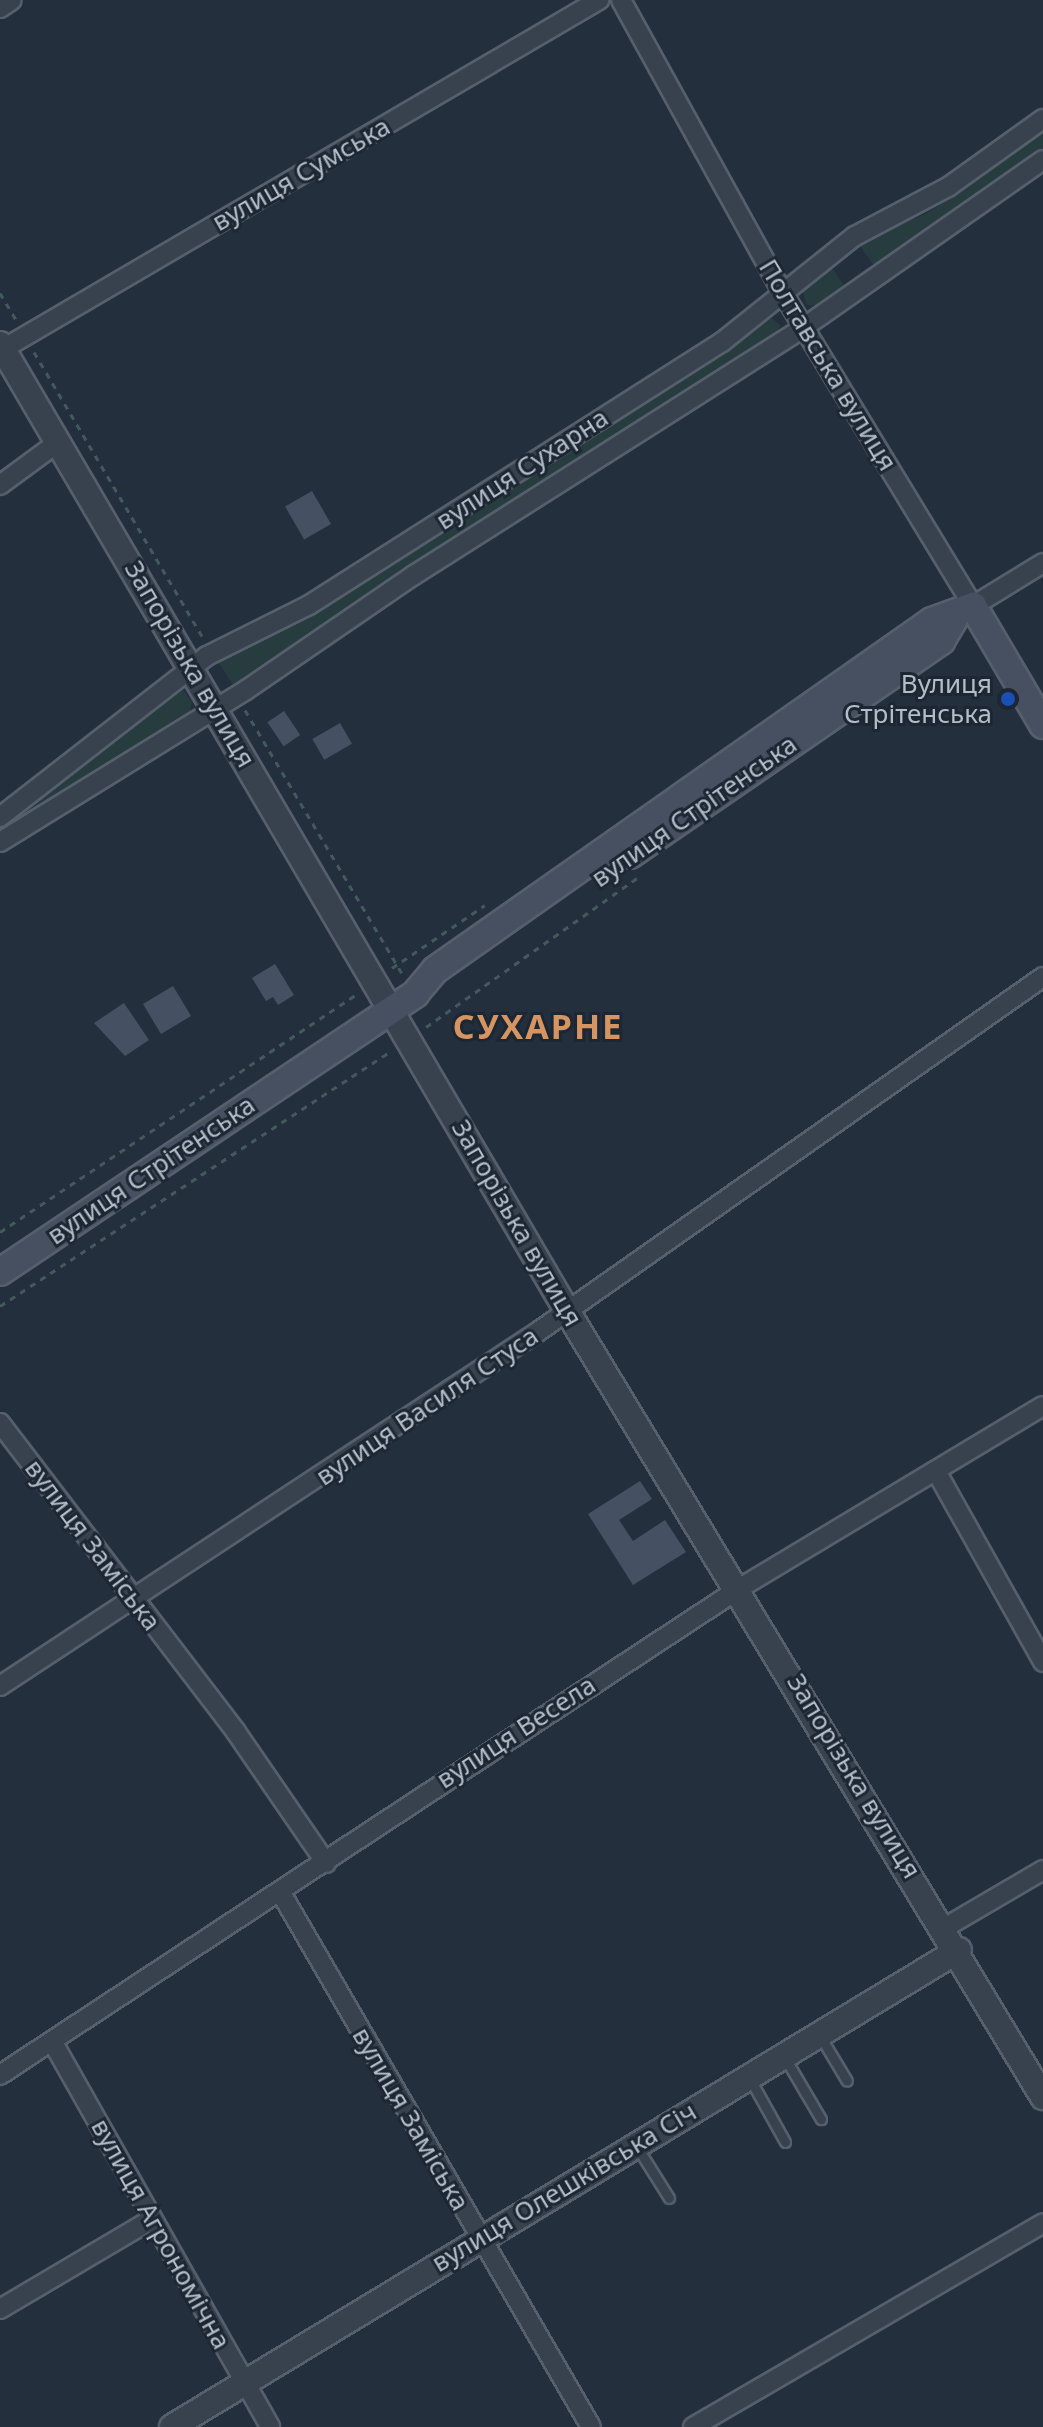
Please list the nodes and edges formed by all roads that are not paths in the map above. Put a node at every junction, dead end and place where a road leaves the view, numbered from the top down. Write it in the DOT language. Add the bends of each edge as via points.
graph roads {
  1 [pos="12,0"];
  2 [pos="599,0"];
  3 [pos="621,0"];
  4 [pos="0,8"];
  5 [pos="1043,119"];
  6 [pos="1043,160"];
  7 [pos="781,290"];
  8 [pos="803,328"];
  9 [pos="2,347"];
  10 [pos="60,441"];
  11 [pos="0,485"];
  12 [pos="1043,563"];
  13 [pos="964,612"];
  14 [pos="202,661"];
  15 [pos="226,702"];
  16 [pos="1043,725"];
  17 [pos="0,817"];
  18 [pos="0,842"];
  19 [pos="1043,977"];
  20 [pos="391,1010"];
  21 [pos="0,1272"];
  22 [pos="567,1311"];
  23 [pos="1043,1406"];
  24 [pos="0,1423"];
  25 [pos="936,1471"];
  26 [pos="740,1588"];
  27 [pos="135,1601"];
  28 [pos="1043,1662"];
  29 [pos="0,1686"];
  30 [pos="326,1863"];
  31 [pos="1043,1870"];
  32 [pos="281,1893"];
  33 [pos="946,1927"];
  34 [pos="959,1950"];
  35 [pos="819,2034"];
  36 [pos="52,2041"];
  37 [pos="783,2055"];
  38 [pos="0,2075"];
  39 [pos="749,2076"];
  40 [pos="847,2081"];
  41 [pos="1043,2097"];
  42 [pos="821,2119"];
  43 [pos="785,2142"];
  44 [pos="635,2144"];
  45 [pos="669,2198"];
  46 [pos="152,2219"];
  47 [pos="1043,2223"];
  48 [pos="479,2238"];
  49 [pos="0,2309"];
  50 [pos="245,2384"];
  51 [pos="172,2427"];
  52 [pos="270,2427"];
  53 [pos="591,2427"];
  54 [pos="693,2427"];
  1 -- 4 [label="street"];
  2 -- 9 [label="street, вулиця Сумська"];
  3 -- 7 [label="street, Полтавська вулиця"];
  5 -- 7 [label="street, вулиця Сухарна" via="948,187 855,236"];
  6 -- 8 [label="street, вулиця Сухарна"];
  7 -- 8 [label="street, Полтавська вулиця"];
  7 -- 14 [label="street, вулиця Сухарна" via="722,342 309,605"];
  8 -- 13 [label="street, Полтавська вулиця"];
  8 -- 15 [label="street, вулиця Сухарна" via="414,575"];
  9 -- 10 [label="street, Запорізька вулиця"];
  10 -- 11 [label="street"];
  10 -- 14 [label="street, Запорізька вулиця"];
  12 -- 13 [label="street, вулиця Стрітенська"];
  13 -- 16 [label="main road, Полтавська вулиця"];
  13 -- 20 [label="main road, вулиця Стрітенська" via="941,641 444,983 418,991"];
  14 -- 15 [label="street, Запорізька вулиця"];
  14 -- 17 [label="street, вулиця Сухарна"];
  15 -- 18 [label="street, вулиця Сухарна"];
  15 -- 20 [label="street, Запорізька вулиця"];
  19 -- 22 [label="street, вулиця Василя Стуса"];
  20 -- 21 [label="main road, вулиця Стрітенська"];
  20 -- 22 [label="street, Запорізька вулиця"];
  22 -- 26 [label="street, Запорізька вулиця"];
  22 -- 27 [label="street, вулиця Василя Стуса"];
  23 -- 25 [label="street, вулиця Весела"];
  24 -- 27 [label="street, вулиця Заміська"];
  25 -- 26 [label="street, вулиця Весела"];
  25 -- 28 [label="street"];
  26 -- 30 [label="street, вулиця Весела" via="439,1782"];
  26 -- 33 [label="street, Запорізька вулиця"];
  27 -- 29 [label="street, вулиця Василя Стуса"];
  27 -- 30 [label="street, вулиця Заміська" via="236,1732"];
  30 -- 32 [label="street, вулиця Весела"];
  31 -- 33 [label="street"];
  32 -- 36 [label="street, вулиця Весела"];
  32 -- 48 [label="street, вулиця Заміська"];
  33 -- 34 [label="street, Запорізька вулиця"];
  34 -- 35 [label="street, вулиця Олешківська Січ"];
  34 -- 41 [label="street, Запорізька вулиця"];
  35 -- 37 [label="street, вулиця Олешківська Січ"];
  35 -- 40 [label="lane"];
  36 -- 38 [label="street, вулиця Весела"];
  36 -- 46 [label="street, вулиця Агрономічна"];
  37 -- 39 [label="street, вулиця Олешківська Січ"];
  37 -- 42 [label="lane"];
  39 -- 43 [label="lane"];
  39 -- 44 [label="street, вулиця Олешківська Січ"];
  44 -- 45 [label="lane"];
  44 -- 48 [label="street, вулиця Олешківська Січ"];
  46 -- 49 [label="street"];
  46 -- 50 [label="street, вулиця Агрономічна"];
  47 -- 54 [label="street"];
  48 -- 50 [label="street, вулиця Олешківська Січ"];
  48 -- 53 [label="street, вулиця Заміська"];
  50 -- 51 [label="street, вулиця Олешківська Січ"];
  50 -- 52 [label="street, вулиця Агрономічна"];
}
